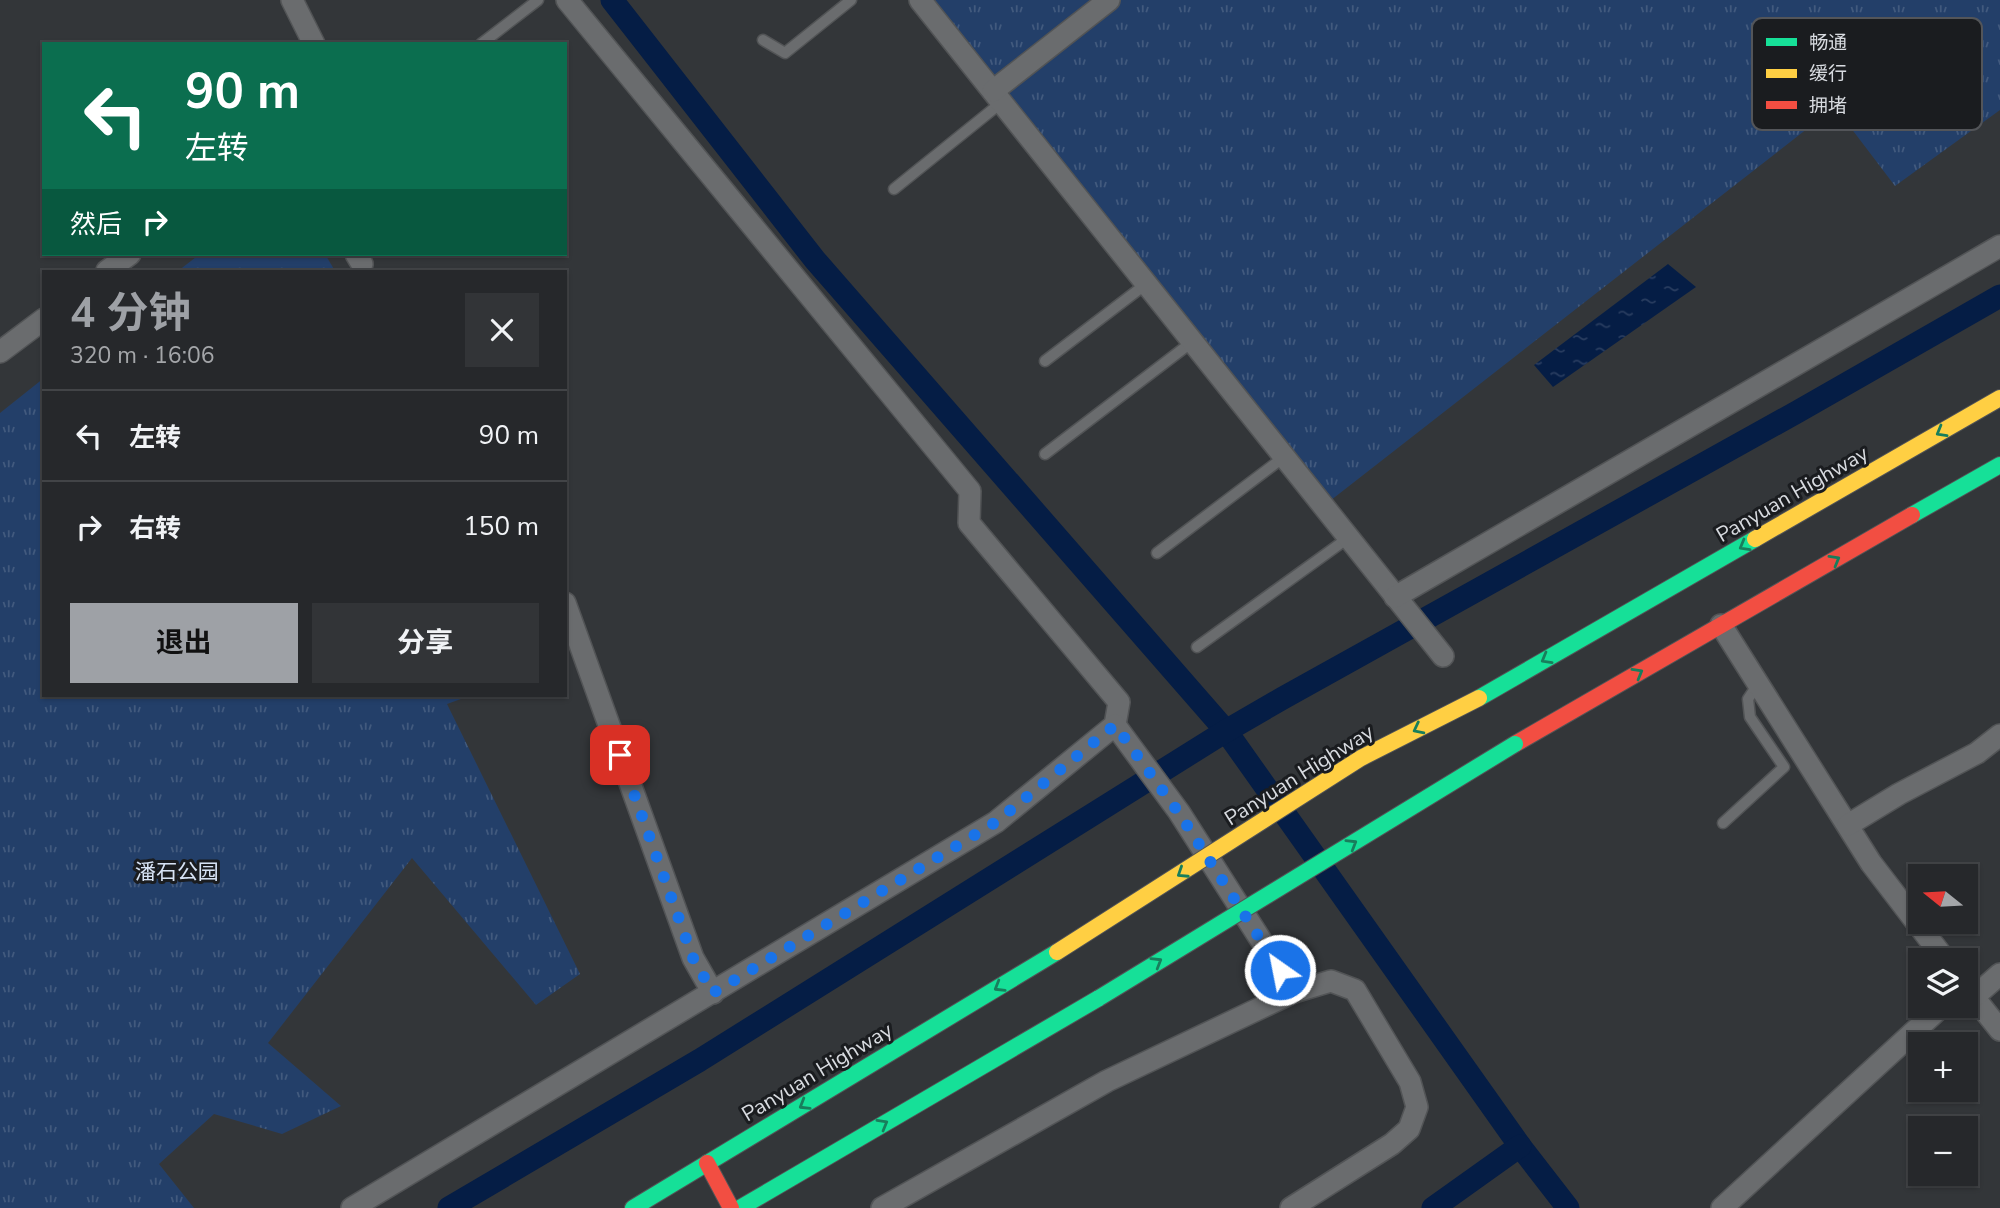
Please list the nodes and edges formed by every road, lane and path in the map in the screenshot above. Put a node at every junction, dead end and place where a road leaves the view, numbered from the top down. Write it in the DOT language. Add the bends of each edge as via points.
graph roads {
  1 [pos="292,0"];
  2 [pos="538,0"];
  3 [pos="568,0"];
  4 [pos="851,0"];
  5 [pos="920,0"];
  6 [pos="1109,0"];
  7 [pos="763,40"];
  8 [pos="313,42"];
  9 [pos="484,42"];
  10 [pos="997,96"];
  11 [pos="894,190"];
  12 [pos="2000,246"];
  13 [pos="127,256"];
  14 [pos="108,270"];
  15 [pos="1146,284"];
  16 [pos="42,320"];
  17 [pos="1192,342"];
  18 [pos="0,352"];
  19 [pos="1045,361"];
  20 [pos="2000,398"];
  21 [pos="1045,454"];
  22 [pos="1284,457"];
  23 [pos="2000,465"];
  24 [pos="1348,538"];
  25 [pos="1157,553"];
  26 [pos="1399,601"];
  27 [pos="567,609"];
  28 [pos="1721,625"];
  29 [pos="1197,648"];
  30 [pos="1443,656"];
  31 [pos="1758,684"];
  32 [pos="1121,732"];
  33 [pos="2000,735"];
  34 [pos="1723,823"];
  35 [pos="1848,824"];
  36 [pos="1936,948"];
  37 [pos="2000,974"];
  38 [pos="1978,987"];
  39 [pos="1294,992"];
  40 [pos="713,993"];
  41 [pos="1978,1002"];
  42 [pos="1929,1018"];
  43 [pos="2000,1030"];
  44 [pos="707,1163"];
  45 [pos="352,1208"];
  46 [pos="633,1208"];
  47 [pos="731,1208"];
  48 [pos="740,1208"];
  49 [pos="882,1208"];
  50 [pos="1290,1208"];
  51 [pos="1722,1208"];
  1 -- 8 [label="street"];
  2 -- 9 [label="lane"];
  3 -- 32 [label="street" via="970,491 968,523 1119,702"];
  4 -- 7 [label="lane" via="785,53"];
  5 -- 10 [label="street"];
  6 -- 10 [label="street"];
  10 -- 11 [label="lane"];
  10 -- 15 [label="street"];
  12 -- 26 [label="street"];
  13 -- 14 [label="street"];
  15 -- 17 [label="street"];
  15 -- 19 [label="lane"];
  16 -- 18 [label="street"];
  17 -- 21 [label="lane"];
  17 -- 22 [label="street"];
  20 -- 44 [label="main road, Panyuan Highway, one-way, bridge" via="1479,698 1361,758 1057,952"];
  22 -- 24 [label="street"];
  22 -- 25 [label="lane"];
  28 -- 23 [label="main road, one-way"];
  24 -- 26 [label="street"];
  24 -- 29 [label="lane"];
  26 -- 30 [label="street"];
  27 -- 40 [label="street" via="693,958"];
  28 -- 31 [label="street"];
  48 -- 28 [label="main road, one-way, bridge"];
  31 -- 34 [label="lane" via="1748,699 1751,717 1784,767"];
  31 -- 35 [label="street"];
  32 -- 39 [label="street"];
  32 -- 40 [label="street" via="996,822"];
  33 -- 35 [label="street" via="1977,753"];
  35 -- 36 [label="street" via="1871,863"];
  37 -- 38 [label="street"];
  39 -- 49 [label="street" via="1107,1081"];
  39 -- 50 [label="street" via="1331,981 1355,990 1410,1082 1418,1107 1409,1129 1392,1144"];
  40 -- 45 [label="street"];
  41 -- 43 [label="street"];
  42 -- 51 [label="street"];
  44 -- 46 [label="main road, Panyuan Highway"];
  44 -- 47 [label="main road"];
}
